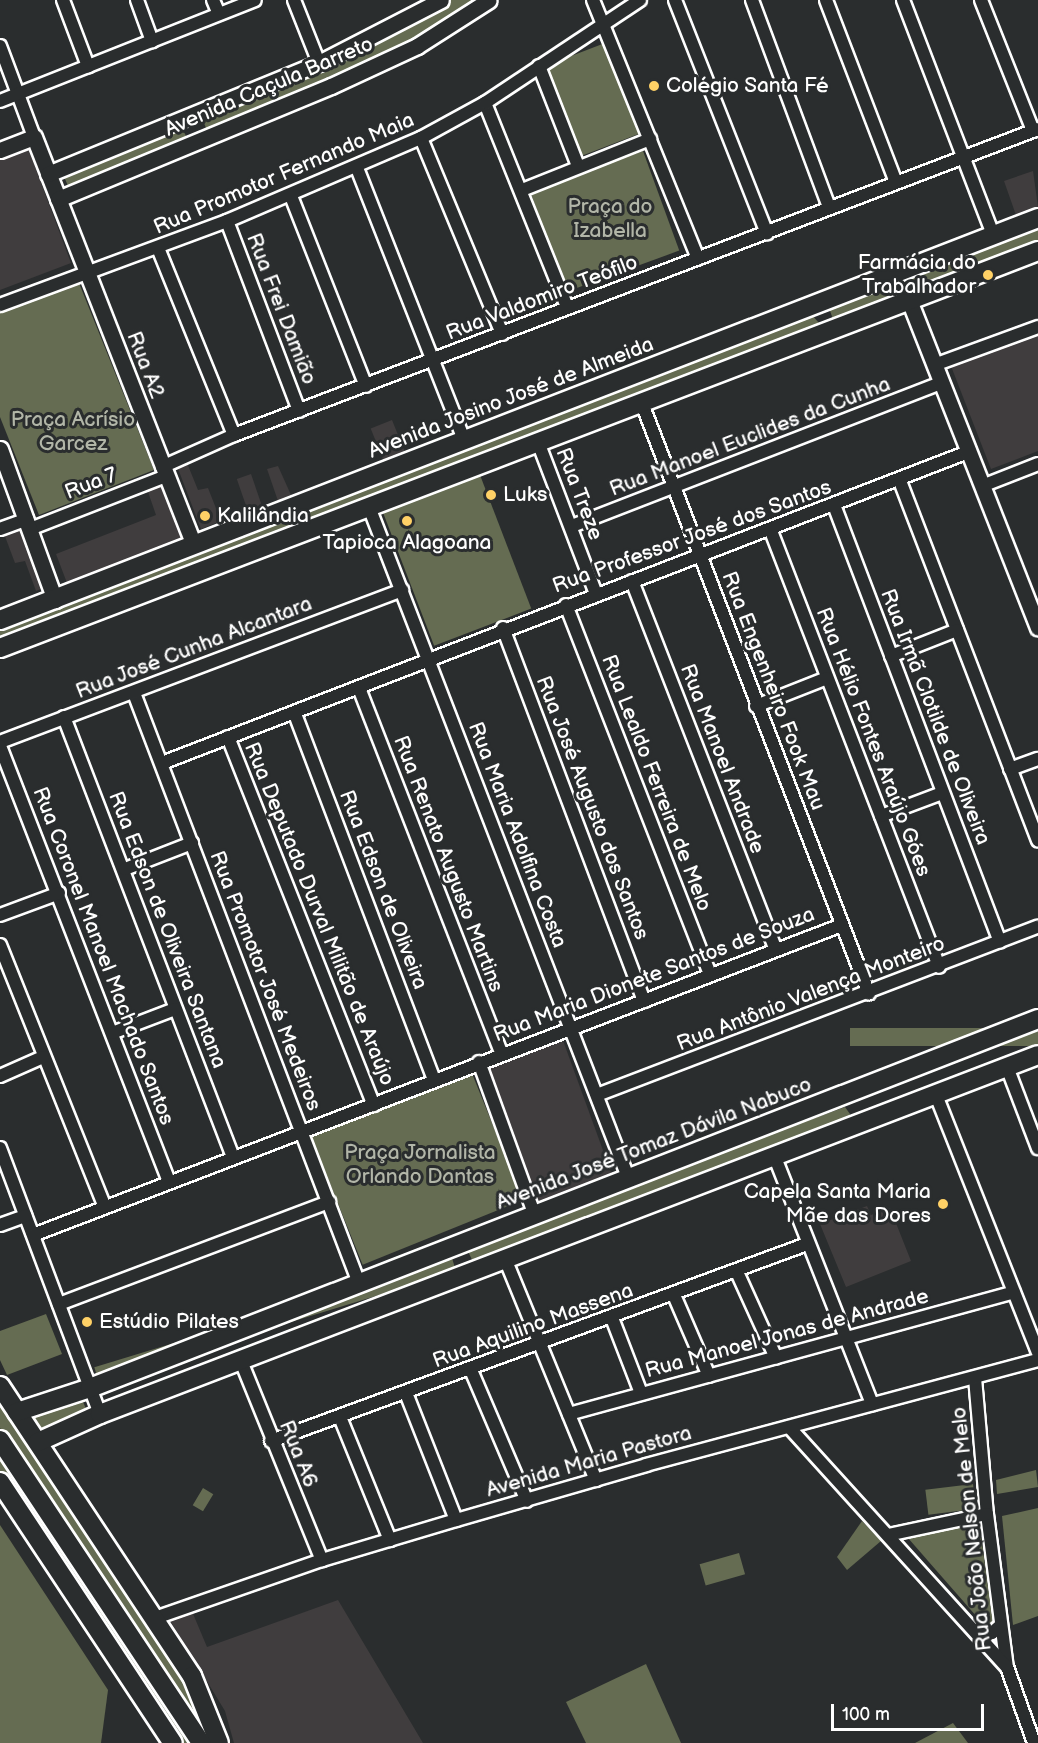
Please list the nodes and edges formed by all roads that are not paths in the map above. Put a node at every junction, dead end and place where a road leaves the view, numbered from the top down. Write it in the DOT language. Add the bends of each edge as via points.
graph roads {
  1 [pos="63,0"];
  2 [pos="137,0"];
  3 [pos="213,0"];
  4 [pos="255,0"];
  5 [pos="294,0"];
  6 [pos="441,0"];
  7 [pos="489,0"];
  8 [pos="593,0"];
  9 [pos="640,0"];
  10 [pos="675,0"];
  11 [pos="752,0"];
  12 [pos="826,0"];
  13 [pos="903,0"];
  14 [pos="981,0"];
  15 [pos="219,14"];
  16 [pos="602,24"];
  17 [pos="152,41"];
  18 [pos="0,46"];
  19 [pos="319,63"];
  20 [pos="88,66"];
  21 [pos="539,66"];
  22 [pos="18,94"];
  23 [pos="0,101"];
  24 [pos="485,103"];
  25 [pos="189,118"];
  26 [pos="1035,130"];
  27 [pos="34,137"];
  28 [pos="421,138"];
  29 [pos="650,139"];
  30 [pos="198,141"];
  31 [pos="0,150"];
  32 [pos="963,156"];
  33 [pos="578,166"];
  34 [pos="357,168"];
  35 [pos="48,174"];
  36 [pos="896,182"];
  37 [pos="522,190"];
  38 [pos="291,196"];
  39 [pos="58,199"];
  40 [pos="829,207"];
  41 [pos="1038,218"];
  42 [pos="227,221"];
  43 [pos="767,233"];
  44 [pos="993,235"];
  45 [pos="158,248"];
  46 [pos="1038,251"];
  47 [pos="698,259"];
  48 [pos="87,273"];
  49 [pos="909,300"];
  50 [pos="819,301"];
  51 [pos="0,305"];
  52 [pos="567,307"];
  53 [pos="1038,327"];
  54 [pos="829,330"];
  55 [pos="502,334"];
  56 [pos="433,362"];
  57 [pos="934,365"];
  58 [pos="941,383"];
  59 [pos="366,386"];
  60 [pos="641,401"];
  61 [pos="299,411"];
  62 [pos="234,435"];
  63 [pos="464,440"];
  64 [pos="538,442"];
  65 [pos="0,449"];
  66 [pos="968,452"];
  67 [pos="1038,464"];
  68 [pos="164,471"];
  69 [pos="900,481"];
  70 [pos="982,486"];
  71 [pos="674,489"];
  72 [pos="834,505"];
  73 [pos="369,507"];
  74 [pos="29,524"];
  75 [pos="572,526"];
  76 [pos="0,529"];
  77 [pos="771,531"];
  78 [pos="194,545"];
  79 [pos="702,556"];
  80 [pos="632,581"];
  81 [pos="402,590"];
  82 [pos="596,594"];
  83 [pos="55,600"];
  84 [pos="566,605"];
  85 [pos="0,620"];
  86 [pos="1038,627"];
  87 [pos="503,628"];
  88 [pos="957,630"];
  89 [pos="0,648"];
  90 [pos="891,656"];
  91 [pos="428,658"];
  92 [pos="828,678"];
  93 [pos="359,688"];
  94 [pos="134,693"];
  95 [pos="756,706"];
  96 [pos="295,714"];
  97 [pos="64,717"];
  98 [pos="228,737"];
  99 [pos="0,742"];
  100 [pos="0,746"];
  101 [pos="1038,759"];
  102 [pos="162,763"];
  103 [pos="1010,769"];
  104 [pos="942,793"];
  105 [pos="881,816"];
  106 [pos="1038,840"];
  107 [pos="192,843"];
  108 [pos="125,869"];
  109 [pos="59,893"];
  110 [pos="0,915"];
  111 [pos="842,925"];
  112 [pos="1038,927"];
  113 [pos="1000,942"];
  114 [pos="0,945"];
  115 [pos="776,950"];
  116 [pos="939,967"];
  117 [pos="710,975"];
  118 [pos="870,994"];
  119 [pos="644,1001"];
  120 [pos="175,1009"];
  121 [pos="1038,1019"];
  122 [pos="570,1027"];
  123 [pos="112,1033"];
  124 [pos="502,1054"];
  125 [pos="1038,1055"];
  126 [pos="43,1057"];
  127 [pos="479,1062"];
  128 [pos="1007,1067"];
  129 [pos="0,1076"];
  130 [pos="434,1080"];
  131 [pos="852,1090"];
  132 [pos="597,1095"];
  133 [pos="936,1095"];
  134 [pos="374,1105"];
  135 [pos="865,1120"];
  136 [pos="302,1132"];
  137 [pos="0,1148"];
  138 [pos="1038,1148"];
  139 [pos="774,1155"];
  140 [pos="233,1157"];
  141 [pos="628,1177"];
  142 [pos="168,1180"];
  143 [pos="329,1202"];
  144 [pos="105,1207"];
  145 [pos="25,1216"];
  146 [pos="535,1216"];
  147 [pos="0,1225"];
  148 [pos="33,1234"];
  149 [pos="457,1243"];
  150 [pos="807,1244"];
  151 [pos="506,1261"];
  152 [pos="737,1272"];
  153 [pos="470,1274"];
  154 [pos="359,1283"];
  155 [pos="1014,1292"];
  156 [pos="674,1295"];
  157 [pos="59,1304"];
  158 [pos="612,1318"];
  159 [pos="542,1341"];
  160 [pos="847,1341"];
  161 [pos="1038,1353"];
  162 [pos="776,1358"];
  163 [pos="1038,1360"];
  164 [pos="241,1361"];
  165 [pos="471,1370"];
  166 [pos="709,1376"];
  167 [pos="975,1378"];
  168 [pos="0,1386"];
  169 [pos="90,1388"];
  170 [pos="406,1393"];
  171 [pos="641,1393"];
  172 [pos="872,1404"];
  173 [pos="17,1412"];
  174 [pos="100,1414"];
  175 [pos="569,1414"];
  176 [pos="340,1418"];
  177 [pos="789,1427"];
  178 [pos="0,1440"];
  179 [pos="271,1441"];
  180 [pos="38,1442"];
  181 [pos="596,1480"];
  182 [pos="0,1482"];
  183 [pos="527,1500"];
  184 [pos="987,1514"];
  185 [pos="456,1520"];
  186 [pos="888,1535"];
  187 [pos="390,1540"];
  188 [pos="322,1560"];
  189 [pos="155,1618"];
  190 [pos="1001,1625"];
  191 [pos="974,1630"];
  192 [pos="1007,1667"];
  193 [pos="173,1743"];
  194 [pos="201,1743"];
  195 [pos="219,1743"];
  196 [pos="1034,1743"];
  1 -- 20 [label="street"];
  2 -- 17 [label="street"];
  3 -- 15 [label="street"];
  4 -- 15 [label="street"];
  5 -- 19 [label="street"];
  6 -- 19 [label="street, Avenida Caçula Barreto"];
  7 -- 30 [label="street, Avenida Caçula Barreto" via="417,46"];
  8 -- 16 [label="street"];
  9 -- 16 [label="street, Rua Promotor Fernando Maia"];
  10 -- 43 [label="street"];
  11 -- 40 [label="street"];
  12 -- 36 [label="street"];
  13 -- 32 [label="street"];
  14 -- 26 [label="street"];
  15 -- 17 [label="street"];
  16 -- 21 [label="street, Rua Promotor Fernando Maia"];
  16 -- 29 [label="street"];
  17 -- 20 [label="street"];
  18 -- 22 [label="street"];
  19 -- 25 [label="street, Avenida Caçula Barreto"];
  20 -- 22 [label="street"];
  21 -- 24 [label="street, Rua Promotor Fernando Maia"];
  21 -- 33 [label="street"];
  22 -- 23 [label="street"];
  22 -- 27 [label="street"];
  24 -- 28 [label="street, Rua Promotor Fernando Maia"];
  24 -- 37 [label="street"];
  25 -- 30 [label="street"];
  25 -- 35 [label="street, Avenida Caçula Barreto"];
  26 -- 32 [label="street, Rua Valdomiro Teófilo"];
  27 -- 31 [label="street"];
  27 -- 35 [label="street, Rua A2"];
  28 -- 34 [label="street, Rua Promotor Fernando Maia"];
  28 -- 55 [label="street"];
  29 -- 33 [label="street"];
  29 -- 47 [label="street"];
  30 -- 39 [label="street, Avenida Caçula Barreto"];
  32 -- 36 [label="street, Rua Valdomiro Teófilo"];
  32 -- 44 [label="street"];
  33 -- 37 [label="street"];
  34 -- 38 [label="street, Rua Promotor Fernando Maia"];
  34 -- 56 [label="street"];
  35 -- 39 [label="street, Rua A2"];
  36 -- 40 [label="street, Rua Valdomiro Teófilo"];
  37 -- 52 [label="street"];
  38 -- 42 [label="street, Rua Promotor Fernando Maia"];
  38 -- 59 [label="street"];
  39 -- 48 [label="street, Rua A2"];
  40 -- 43 [label="street, Rua Valdomiro Teófilo"];
  41 -- 44 [label="main road, Avenida Josino José de Almeida"];
  42 -- 45 [label="street, Rua Promotor Fernando Maia"];
  42 -- 61 [label="street, Rua Frei Damião"];
  43 -- 47 [label="street, Rua Valdomiro Teófilo"];
  44 -- 50 [label="main road, Avenida Josino José de Almeida"];
  45 -- 48 [label="street, Rua Promotor Fernando Maia"];
  45 -- 62 [label="street"];
  46 -- 49 [label="main road"];
  47 -- 52 [label="street, Rua Valdomiro Teófilo"];
  48 -- 51 [label="street, Rua Promotor Fernando Maia"];
  48 -- 68 [label="street, Rua A2"];
  49 -- 54 [label="main road"];
  49 -- 57 [label="street"];
  50 -- 54 [label="main road"];
  50 -- 63 [label="main road, Avenida Josino José de Almeida"];
  52 -- 55 [label="street, Rua Valdomiro Teófilo"];
  53 -- 57 [label="street"];
  54 -- 60 [label="main road"];
  55 -- 56 [label="street, Rua Valdomiro Teófilo"];
  56 -- 59 [label="street, Rua Valdomiro Teófilo"];
  56 -- 63 [label="street"];
  57 -- 58 [label="street"];
  58 -- 66 [label="street"];
  58 -- 71 [label="street, Rua Manoel Euclides da Cunha"];
  59 -- 61 [label="street, Rua Valdomiro Teófilo"];
  60 -- 64 [label="main road"];
  60 -- 71 [label="street, Rua Engenheiro Fook Mau"];
  61 -- 62 [label="street, Rua Valdomiro Teófilo"];
  62 -- 68 [label="street, Rua Valdomiro Teófilo"];
  63 -- 78 [label="main road, Avenida Josino José de Almeida"];
  64 -- 73 [label="main road"];
  64 -- 75 [label="street, Rua Treze"];
  65 -- 74 [label="street"];
  66 -- 69 [label="street, Rua Professor José dos Santos"];
  66 -- 70 [label="street"];
  67 -- 70 [label="street"];
  68 -- 74 [label="street, Rua 7"];
  68 -- 78 [label="street, Rua A2"];
  69 -- 72 [label="street, Rua Professor José dos Santos"];
  69 -- 88 [label="street"];
  70 -- 86 [label="street"];
  71 -- 75 [label="street, Rua Manoel Euclides da Cunha"];
  71 -- 79 [label="street, Rua Engenheiro Fook Mau"];
  72 -- 77 [label="street, Rua Professor José dos Santos"];
  72 -- 90 [label="street, Rua Irmã Clotilde de Oliveira"];
  73 -- 81 [label="street, Rua Maria Adolfina Costa"];
  73 -- 89 [label="main road"];
  74 -- 76 [label="street, Rua 7"];
  74 -- 83 [label="street"];
  75 -- 82 [label="street, Rua Treze"];
  77 -- 79 [label="street, Rua Professor José dos Santos"];
  77 -- 92 [label="street, Rua Hélio Fontes Araújo Góes"];
  78 -- 83 [label="main road, Avenida Josino José de Almeida"];
  79 -- 80 [label="street, Rua Professor José dos Santos"];
  79 -- 95 [label="street, Rua Engenheiro Fook Mau"];
  80 -- 82 [label="street, Rua Professor José dos Santos"];
  80 -- 115 [label="street, Rua Manoel Andrade"];
  81 -- 91 [label="street, Rua Maria Adolfina Costa"];
  81 -- 94 [label="street, Rua José Cunha Alcantara"];
  82 -- 84 [label="street, Rua Professor José dos Santos"];
  83 -- 85 [label="main road, Avenida Josino José de Almeida"];
  84 -- 87 [label="street, Rua Professor José dos Santos"];
  84 -- 117 [label="street, Rua Lealdo Ferreira de Melo"];
  87 -- 91 [label="street, Rua Professor José dos Santos"];
  87 -- 119 [label="street, Rua José Augusto dos Santos"];
  88 -- 90 [label="street"];
  88 -- 103 [label="street"];
  90 -- 104 [label="street, Rua Irmã Clotilde de Oliveira"];
  91 -- 93 [label="street, Rua Professor José dos Santos"];
  91 -- 122 [label="street, Rua Maria Adolfina Costa"];
  92 -- 95 [label="street"];
  92 -- 105 [label="street, Rua Hélio Fontes Araújo Góes"];
  93 -- 96 [label="street, Rua Professor José dos Santos"];
  93 -- 124 [label="street, Rua Renato Augusto Martins"];
  94 -- 97 [label="street, Rua José Cunha Alcantara"];
  94 -- 102 [label="street, Rua Promotor José Medeiros"];
  95 -- 111 [label="street, Rua Engenheiro Fook Mau"];
  96 -- 98 [label="street, Rua Professor José dos Santos"];
  96 -- 130 [label="street, Rua Edson de Oliveira"];
  97 -- 99 [label="street, Rua José Cunha Alcantara"];
  97 -- 108 [label="street, Rua Edson de Oliveira Santana"];
  98 -- 102 [label="street, Rua Professor José dos Santos"];
  98 -- 134 [label="street, Rua Deputado Durval Militão de Araújo"];
  100 -- 109 [label="street, Rua Coronel Manoel Machado Santos"];
  101 -- 103 [label="street"];
  102 -- 107 [label="street, Rua Promotor José Medeiros"];
  103 -- 106 [label="street"];
  104 -- 105 [label="street"];
  104 -- 113 [label="street, Rua Irmã Clotilde de Oliveira"];
  105 -- 116 [label="street, Rua Hélio Fontes Araújo Góes"];
  107 -- 108 [label="street"];
  107 -- 136 [label="street, Rua Promotor José Medeiros"];
  108 -- 120 [label="street, Rua Edson de Oliveira Santana"];
  109 -- 110 [label="street"];
  109 -- 123 [label="street, Rua Coronel Manoel Machado Santos"];
  111 -- 115 [label="street, Rua Maria Dionete Santos de Souza"];
  111 -- 118 [label="street, Rua Engenheiro Fook Mau"];
  112 -- 113 [label="street, Rua Antônio Valença Monteiro"];
  113 -- 116 [label="street, Rua Antônio Valença Monteiro"];
  114 -- 126 [label="street"];
  115 -- 117 [label="street, Rua Maria Dionete Santos de Souza"];
  116 -- 118 [label="street, Rua Antônio Valença Monteiro"];
  117 -- 119 [label="street, Rua Maria Dionete Santos de Souza"];
  118 -- 132 [label="street, Rua Antônio Valença Monteiro"];
  119 -- 122 [label="street, Rua Maria Dionete Santos de Souza"];
  120 -- 123 [label="street"];
  120 -- 140 [label="street, Rua Edson de Oliveira Santana"];
  121 -- 131 [label="main road, Avenida José Tomaz Dávila Nabuco"];
  122 -- 124 [label="street, Rua Maria Dionete Santos de Souza"];
  122 -- 132 [label="street, Rua Maria Adolfina Costa"];
  123 -- 142 [label="street, Rua Coronel Manoel Machado Santos"];
  124 -- 127 [label="street, Rua Maria Dionete Santos de Souza"];
  125 -- 128 [label="main road"];
  126 -- 129 [label="street"];
  126 -- 144 [label="street"];
  127 -- 130 [label="street, Rua Maria Dionete Santos de Souza"];
  127 -- 146 [label="street"];
  128 -- 133 [label="main road"];
  128 -- 138 [label="street"];
  130 -- 134 [label="street, Rua Maria Dionete Santos de Souza"];
  131 -- 135 [label="main road"];
  131 -- 141 [label="main road, Avenida José Tomaz Dávila Nabuco"];
  132 -- 141 [label="street, Rua Maria Adolfina Costa"];
  133 -- 135 [label="main road"];
  133 -- 155 [label="street"];
  134 -- 136 [label="street, Rua Maria Dionete Santos de Souza"];
  135 -- 139 [label="main road"];
  136 -- 140 [label="street, Rua Maria Dionete Santos de Souza"];
  136 -- 143 [label="street, Rua Promotor José Medeiros"];
  137 -- 145 [label="street"];
  139 -- 150 [label="street"];
  139 -- 151 [label="main road"];
  140 -- 142 [label="street, Rua Maria Dionete Santos de Souza"];
  141 -- 146 [label="main road, Avenida José Tomaz Dávila Nabuco"];
  142 -- 144 [label="street, Rua Maria Dionete Santos de Souza"];
  143 -- 154 [label="street, Rua Promotor José Medeiros"];
  143 -- 157 [label="street"];
  144 -- 148 [label="street, Rua Maria Dionete Santos de Souza"];
  145 -- 147 [label="street"];
  145 -- 148 [label="street"];
  146 -- 149 [label="main road, Avenida José Tomaz Dávila Nabuco"];
  148 -- 157 [label="street"];
  149 -- 153 [label="main road"];
  149 -- 154 [label="main road, Avenida José Tomaz Dávila Nabuco"];
  150 -- 152 [label="street, Rua Aquilino Massena"];
  150 -- 160 [label="street"];
  151 -- 153 [label="main road"];
  151 -- 159 [label="street"];
  152 -- 156 [label="street, Rua Aquilino Massena"];
  152 -- 162 [label="street"];
  153 -- 164 [label="main road"];
  154 -- 169 [label="main road, Avenida José Tomaz Dávila Nabuco"];
  155 -- 160 [label="street, Rua Manoel Jonas de Andrade"];
  155 -- 161 [label="street"];
  156 -- 158 [label="street, Rua Aquilino Massena"];
  156 -- 166 [label="street"];
  157 -- 169 [label="street"];
  158 -- 159 [label="street, Rua Aquilino Massena"];
  158 -- 171 [label="street"];
  159 -- 165 [label="street, Rua Aquilino Massena"];
  159 -- 175 [label="street"];
  160 -- 162 [label="street, Rua Manoel Jonas de Andrade"];
  160 -- 172 [label="street"];
  162 -- 166 [label="street, Rua Manoel Jonas de Andrade"];
  163 -- 167 [label="street, Avenida Maria Pastora"];
  164 -- 174 [label="main road"];
  164 -- 179 [label="street, Rua A6"];
  165 -- 170 [label="street, Rua Aquilino Massena"];
  165 -- 183 [label="street"];
  166 -- 171 [label="street, Rua Manoel Jonas de Andrade"];
  167 -- 172 [label="street, Avenida Maria Pastora"];
  167 -- 184 [label="street, Rua João Nelson de Melo"];
  168 -- 173 [label="main road"];
  169 -- 173 [label="main road, Avenida José Tomaz Dávila Nabuco"];
  169 -- 174 [label="street"];
  170 -- 176 [label="street, Rua Aquilino Massena"];
  170 -- 185 [label="street"];
  171 -- 175 [label="street, Rua Manoel Jonas de Andrade"];
  172 -- 177 [label="street, Avenida Maria Pastora"];
  173 -- 180 [label="main road"];
  174 -- 180 [label="main road"];
  175 -- 181 [label="street"];
  176 -- 179 [label="street, Rua Aquilino Massena"];
  176 -- 187 [label="street"];
  177 -- 181 [label="street, Avenida Maria Pastora"];
  177 -- 186 [label="street"];
  178 -- 194 [label="main road"];
  179 -- 188 [label="street, Rua A6"];
  180 -- 189 [label="main road"];
  181 -- 183 [label="street, Avenida Maria Pastora"];
  182 -- 193 [label="main road"];
  183 -- 185 [label="street, Avenida Maria Pastora"];
  184 -- 186 [label="street"];
  184 -- 190 [label="street, Rua João Nelson de Melo"];
  185 -- 187 [label="street, Avenida Maria Pastora"];
  186 -- 191 [label="street"];
  187 -- 188 [label="street, Avenida Maria Pastora"];
  188 -- 189 [label="street, Avenida Maria Pastora"];
  189 -- 195 [label="main road" via="202,1695"];
  190 -- 191 [label="street" via="992,1634"];
  190 -- 192 [label="street, Rua João Nelson de Melo"];
  191 -- 192 [label="street"];
  192 -- 196 [label="street, Rua João Nelson de Melo"];
}
